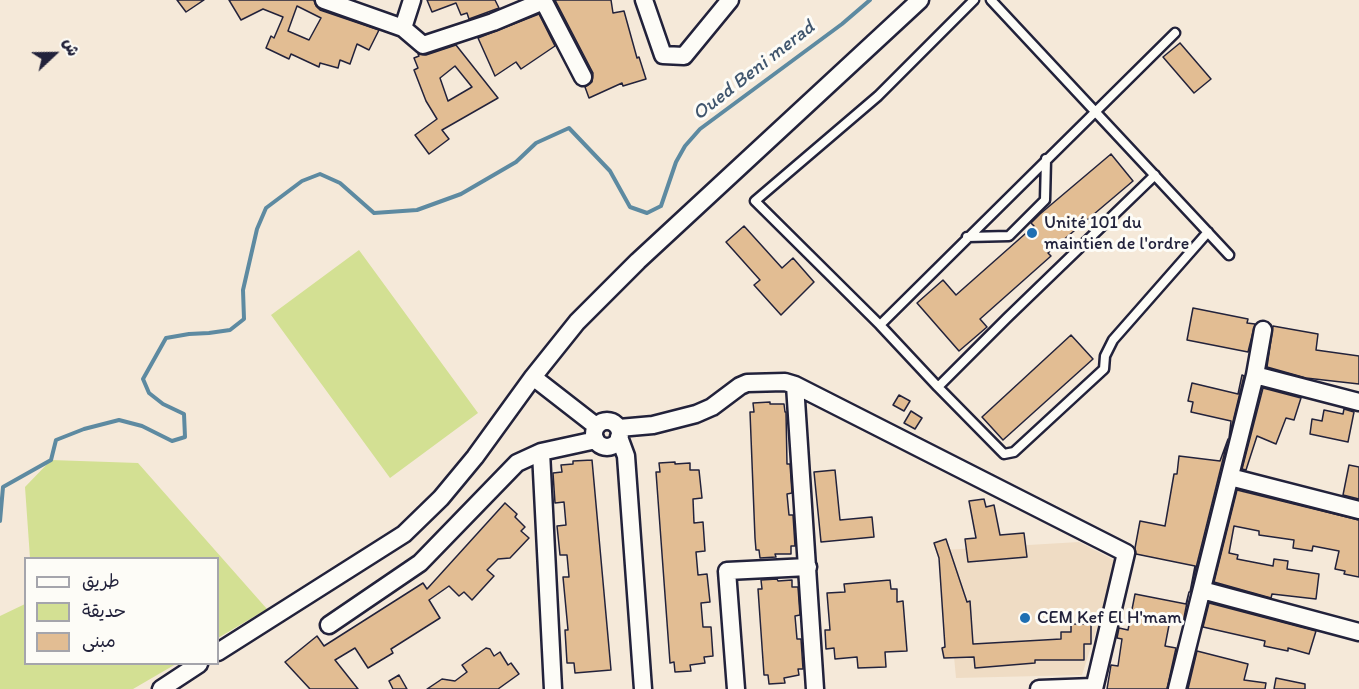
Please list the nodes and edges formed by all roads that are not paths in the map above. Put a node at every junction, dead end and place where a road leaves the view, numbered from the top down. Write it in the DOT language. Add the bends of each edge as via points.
graph roads {
  1 [pos="324,0"];
  2 [pos="411,0"];
  3 [pos="644,0"];
  4 [pos="730,0"];
  5 [pos="920,0"];
  6 [pos="974,0"];
  7 [pos="991,0"];
  8 [pos="543,1"];
  9 [pos="403,28"];
  10 [pos="1175,33"];
  11 [pos="583,78"];
  12 [pos="1095,111"];
  13 [pos="1046,159"];
  14 [pos="1155,175"];
  15 [pos="1208,232"];
  16 [pos="967,237"];
  17 [pos="1229,255"];
  18 [pos="880,325"];
  19 [pos="1263,330"];
  20 [pos="1255,375"];
  21 [pos="533,377"];
  22 [pos="795,385"];
  23 [pos="938,387"];
  24 [pos="1359,402"];
  25 [pos="596,433"];
  26 [pos="619,433"];
  27 [pos="541,452"];
  28 [pos="1230,477"];
  29 [pos="1359,510"];
  30 [pos="808,567"];
  31 [pos="1202,590"];
  32 [pos="329,625"];
  33 [pos="1359,632"];
  34 [pos="219,651"];
  35 [pos="196,665"];
  36 [pos="1094,688"];
  37 [pos="161,689"];
  38 [pos="553,689"];
  39 [pos="643,689"];
  40 [pos="736,689"];
  41 [pos="815,689"];
  42 [pos="1039,689"];
  43 [pos="1177,689"];
  1 -- 9 [label="street"];
  2 -- 9 [label="street"];
  3 -- 4 [label="street" via="663,55 684,56"];
  5 -- 21 [label="street" via="638,261 577,322"];
  6 -- 18 [label="lane" via="878,96 755,201"];
  7 -- 12 [label="lane"];
  8 -- 9 [label="street" via="423,45"];
  8 -- 11 [label="street"];
  10 -- 12 [label="lane"];
  12 -- 13 [label="lane"];
  12 -- 14 [label="lane"];
  13 -- 16 [label="lane"];
  13 -- 16 [label="lane" via="1045,200 1009,236"];
  14 -- 15 [label="lane"];
  14 -- 23 [label="lane"];
  15 -- 17 [label="lane"];
  15 -- 23 [label="lane" via="1113,340 1104,369 1014,452 1004,454"];
  16 -- 18 [label="lane"];
  18 -- 23 [label="lane"];
  19 -- 20 [label="street"];
  20 -- 24 [label="street"];
  20 -- 28 [label="street"];
  21 -- 25 [label="street"];
  21 -- 34 [label="street" via="475,457 404,534"];
  22 -- 26 [label="street" via="776,381 747,383 696,414"];
  22 -- 30 [label="street"];
  22 -- 36 [label="street" via="1126,554"];
  25 -- 26 [label="street" via="602,446 617,441"];
  25 -- 27 [label="street"];
  26 -- 39 [label="street" via="626,456"];
  27 -- 32 [label="street" via="517,463 420,563"];
  27 -- 38 [label="street"];
  28 -- 29 [label="street"];
  28 -- 31 [label="street"];
  30 -- 40 [label="street" via="727,571"];
  30 -- 41 [label="street"];
  31 -- 33 [label="street"];
  31 -- 43 [label="street"];
  35 -- 37 [label="street"];
  36 -- 42 [label="street"];
}
